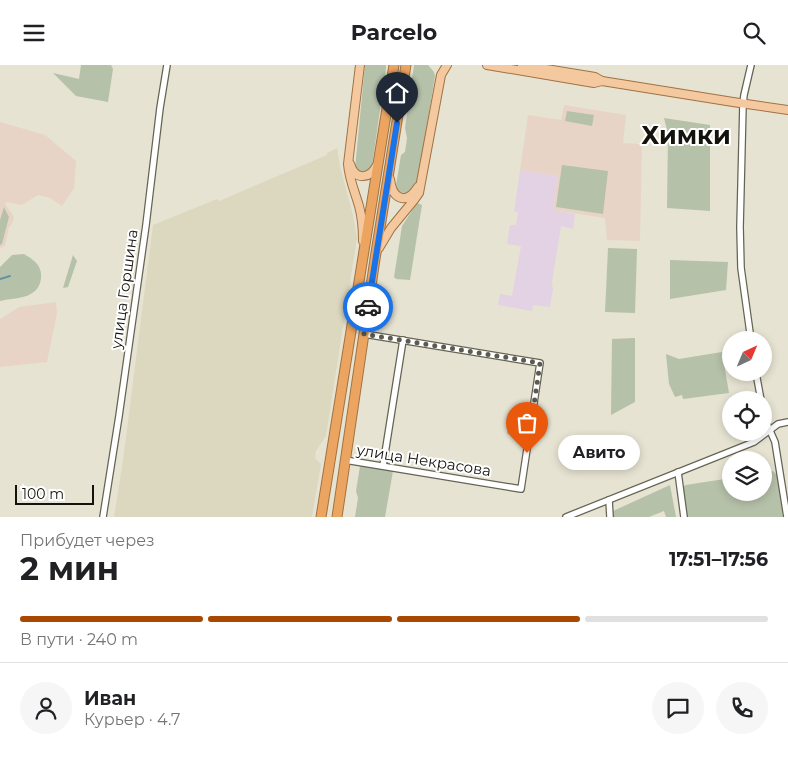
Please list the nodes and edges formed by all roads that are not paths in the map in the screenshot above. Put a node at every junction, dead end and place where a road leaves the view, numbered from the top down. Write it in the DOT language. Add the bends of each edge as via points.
graph roads {
  1 [pos="167,65"];
  2 [pos="360,65"];
  3 [pos="394,65"];
  4 [pos="438,65"];
  5 [pos="447,65"];
  6 [pos="487,65"];
  7 [pos="522,65"];
  8 [pos="751,65"];
  9 [pos="406,66"];
  10 [pos="441,75"];
  11 [pos="602,81"];
  12 [pos="743,104"];
  13 [pos="788,110"];
  14 [pos="349,157"];
  15 [pos="379,161"];
  16 [pos="389,170"];
  17 [pos="421,181"];
  18 [pos="364,258"];
  19 [pos="375,259"];
  20 [pos="751,331"];
  21 [pos="364,334"];
  22 [pos="403,340"];
  23 [pos="788,422"];
  24 [pos="772,428"];
  25 [pos="755,441"];
  26 [pos="346,460"];
  27 [pos="383,466"];
  28 [pos="680,471"];
  29 [pos="609,500"];
  30 [pos="569,516"];
  31 [pos="103,517"];
  32 [pos="321,517"];
  33 [pos="337,517"];
  34 [pos="610,517"];
  35 [pos="684,517"];
  36 [pos="787,517"];
  1 -- 31 [label="street, улица Горшина" via="120,416"];
  2 -- 14 [label="main road"];
  3 -- 15 [label="highway"];
  4 -- 10 [label="main road"];
  5 -- 10 [label="main road"];
  6 -- 11 [label="main road" via="594,83"];
  7 -- 11 [label="main road" via="595,77"];
  8 -- 12 [label="street"];
  9 -- 16 [label="highway"];
  10 -- 17 [label="main road"];
  11 -- 12 [label="main road"];
  12 -- 13 [label="main road"];
  12 -- 20 [label="street" via="741,268"];
  14 -- 15 [label="main road" via="352,170 361,176 370,174"];
  14 -- 18 [label="main road" via="349,177 362,221"];
  15 -- 18 [label="highway"];
  16 -- 17 [label="main road" via="392,191 398,197 411,195"];
  16 -- 19 [label="highway"];
  17 -- 19 [label="main road" via="417,196 387,233"];
  18 -- 32 [label="highway"];
  19 -- 21 [label="highway"];
  21 -- 22 [label="street, улица Некрасова"];
  21 -- 26 [label="highway"];
  22 -- 27 [label="street"];
  22 -- 27 [label="street, улица Некрасова" via="540,363 522,489"];
  23 -- 24 [label="street"];
  24 -- 36 [label="street"];
  25 -- 28 [label="street"];
  26 -- 27 [label="street, улица Некрасова"];
  26 -- 33 [label="highway"];
  28 -- 29 [label="street"];
  28 -- 35 [label="street"];
  29 -- 30 [label="street"];
  29 -- 34 [label="street"];
}
